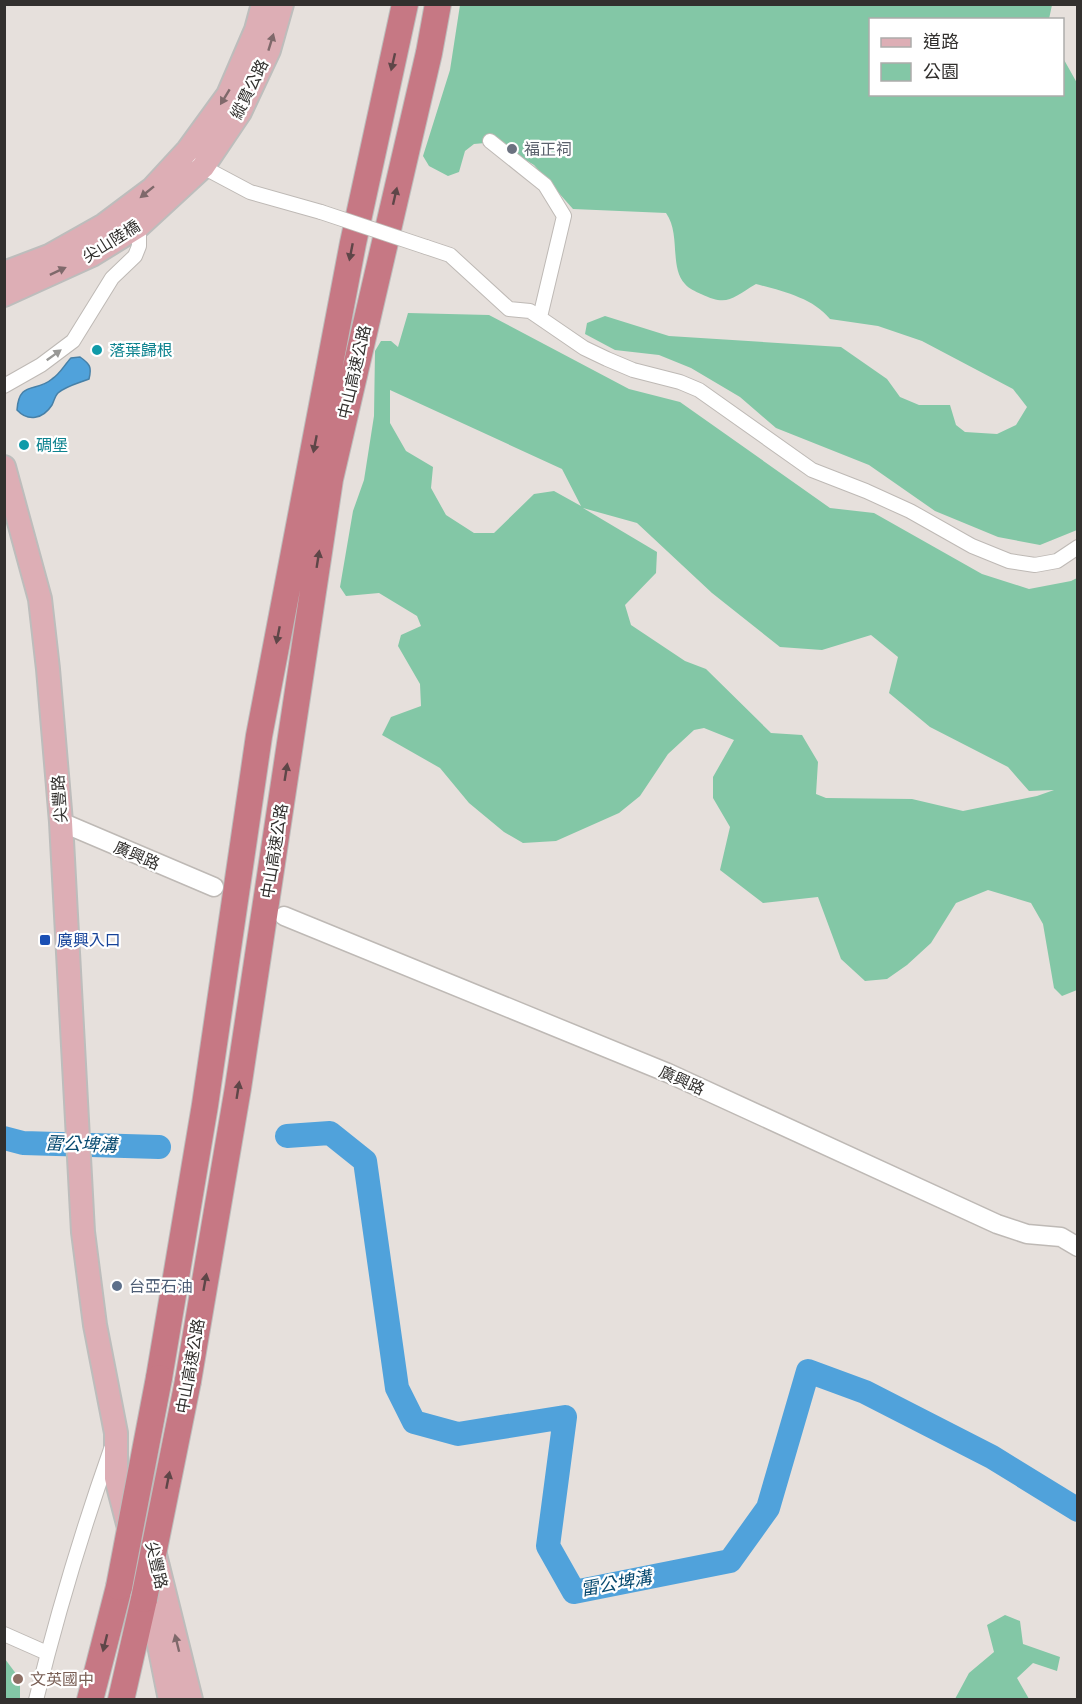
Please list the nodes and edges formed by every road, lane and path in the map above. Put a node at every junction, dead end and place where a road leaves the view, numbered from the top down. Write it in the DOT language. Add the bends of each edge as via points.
graph roads {
  1 [pos="263,4"];
  2 [pos="282,4"];
  3 [pos="405,4"];
  4 [pos="438,4"];
  5 [pos="490,141"];
  6 [pos="188,150"];
  7 [pos="203,167"];
  8 [pos="139,226"];
  9 [pos="4,273"];
  10 [pos="4,295"];
  11 [pos="540,317"];
  12 [pos="4,386"];
  13 [pos="4,467"];
  14 [pos="1077,547"];
  15 [pos="61,822"];
  16 [pos="214,887"];
  17 [pos="284,916"];
  18 [pos="1077,1247"];
  19 [pos="116,1433"];
  20 [pos="4,1634"];
  21 [pos="47,1653"];
  22 [pos="36,1700"];
  23 [pos="90,1700"];
  24 [pos="121,1700"];
  25 [pos="170,1700"];
  26 [pos="191,1700"];
  1 -- 6 [label="main road, 縱貫公路, one-way" via="228,95"];
  7 -- 2 [label="main road, 縱貫公路, one-way" via="240,112 269,50"];
  3 -- 23 [label="highway, 中山高速公路, one-way, bridge" via="353,243 259,736 205,1105 159,1378 119,1587"];
  24 -- 4 [label="highway, 中山高速公路, one-way, bridge" via="188,1381 238,1088 330,478"];
  5 -- 11 [label="street" via="545,185 564,216"];
  6 -- 7 [label="street"];
  6 -- 9 [label="main road, 尖山陸橋, one-way" via="152,189 104,225 49,256"];
  7 -- 8 [label="main road, 尖山陸橋"];
  7 -- 11 [label="street, bridge" via="250,192 450,255 509,309 530,311"];
  10 -- 8 [label="main road, 尖山陸橋, one-way" via="92,255"];
  12 -- 8 [label="street, one-way" via="73,341 112,278 135,256"];
  11 -- 14 [label="street" via="607,360 699,390 812,470 909,511 972,546 1009,561 1035,565 1057,561"];
  13 -- 15 [label="main road, 尖豐路" via="40,599"];
  15 -- 16 [label="street, 廣興路"];
  15 -- 19 [label="main road, 尖豐路" via="82,1232"];
  17 -- 18 [label="street, 廣興路" via="668,1073 997,1224 1027,1234 1061,1237"];
  19 -- 21 [label="street"];
  19 -- 25 [label="main road, 尖豐路" via="116,1478"];
  26 -- 19 [label="main road, 尖豐路, one-way" via="133,1462"];
  20 -- 21 [label="street"];
  21 -- 22 [label="street"];
}
